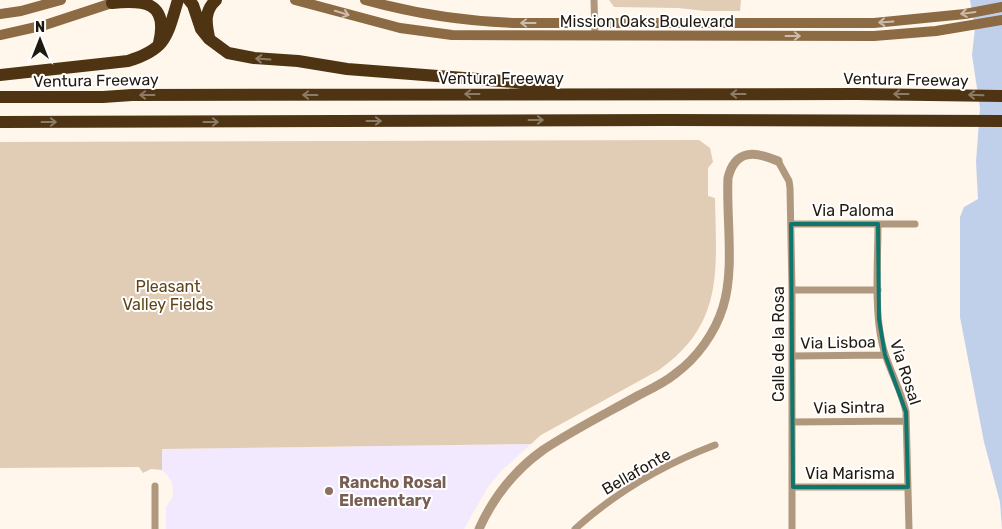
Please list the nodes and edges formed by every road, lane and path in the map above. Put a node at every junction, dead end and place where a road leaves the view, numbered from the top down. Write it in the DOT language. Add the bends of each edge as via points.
graph roads {
  1 [pos="61,0"];
  2 [pos="178,0"];
  3 [pos="189,0"];
  4 [pos="216,0"];
  5 [pos="295,0"];
  6 [pos="364,0"];
  7 [pos="594,0"];
  8 [pos="117,1"];
  9 [pos="1002,7"];
  10 [pos="0,14"];
  11 [pos="1002,20"];
  12 [pos="594,23"];
  13 [pos="751,24"];
  14 [pos="0,35"];
  15 [pos="595,35"];
  16 [pos="667,36"];
  17 [pos="209,39"];
  18 [pos="158,47"];
  19 [pos="0,75"];
  20 [pos="574,94"];
  21 [pos="1002,96"];
  22 [pos="0,97"];
  23 [pos="0,122"];
  24 [pos="1002,122"];
  25 [pos="778,161"];
  26 [pos="791,224"];
  27 [pos="878,224"];
  28 [pos="915,224"];
  29 [pos="792,290"];
  30 [pos="878,290"];
  31 [pos="885,355"];
  32 [pos="792,356"];
  33 [pos="906,421"];
  34 [pos="792,422"];
  35 [pos="715,445"];
  36 [pos="155,486"];
  37 [pos="793,487"];
  38 [pos="908,487"];
  39 [pos="155,529"];
  40 [pos="479,529"];
  41 [pos="575,529"];
  42 [pos="792,529"];
  43 [pos="909,529"];
  1 -- 10 [label="main road"];
  2 -- 18 [label="highway" via="171,26"];
  3 -- 17 [label="highway" via="201,29"];
  4 -- 17 [label="highway" via="206,20"];
  5 -- 15 [label="main road, Mission Oaks Boulevard, one-way" via="432,34"];
  12 -- 6 [label="main road, Mission Oaks Boulevard, one-way" via="471,21 422,14"];
  7 -- 12 [label="street"];
  8 -- 14 [label="main road" via="45,25"];
  8 -- 18 [label="highway" via="144,2 157,10 161,32"];
  9 -- 13 [label="main road, Mission Oaks Boulevard, one-way" via="874,23"];
  16 -- 11 [label="main road, Mission Oaks Boulevard, one-way" via="874,36 936,31"];
  12 -- 13 [label="main road, Mission Oaks Boulevard"];
  12 -- 15 [label="street"];
  13 -- 16 [label="main road" via="733,31 681,31"];
  15 -- 16 [label="main road, Mission Oaks Boulevard"];
  20 -- 17 [label="highway, one-way" via="528,83 347,70 298,61 254,58 228,53"];
  18 -- 19 [label="highway" via="146,56 128,61"];
  21 -- 20 [label="highway, Ventura Freeway, one-way"];
  20 -- 22 [label="highway, Ventura Freeway, one-way"];
  23 -- 24 [label="highway, one-way"];
  25 -- 26 [label="street, Calle de la Rosa" via="790,188"];
  25 -- 40 [label="street" via="756,153 737,159 732,165 728,178 729,276 724,306 711,334 693,358 670,378 543,450 502,490"];
  26 -- 27 [label="street, Via Paloma"];
  26 -- 29 [label="street, Calle de la Rosa"];
  27 -- 28 [label="street, Via Paloma"];
  27 -- 30 [label="street, Via Rosal"];
  29 -- 30 [label="street"];
  29 -- 32 [label="street, Calle de la Rosa"];
  30 -- 31 [label="street, Via Rosal" via="879,326"];
  31 -- 32 [label="street, Via Lisboa"];
  31 -- 33 [label="street, Via Rosal" via="904,404"];
  32 -- 34 [label="street, Calle de la Rosa"];
  33 -- 34 [label="street, Via Sintra"];
  33 -- 38 [label="street, Via Rosal"];
  34 -- 37 [label="street, Calle de la Rosa"];
  35 -- 41 [label="street, Bellafonte" via="620,493"];
  36 -- 39 [label="street"];
  37 -- 38 [label="street, Via Marisma"];
  37 -- 42 [label="street, Calle de la Rosa"];
  38 -- 43 [label="street, Via Rosal"];
}
